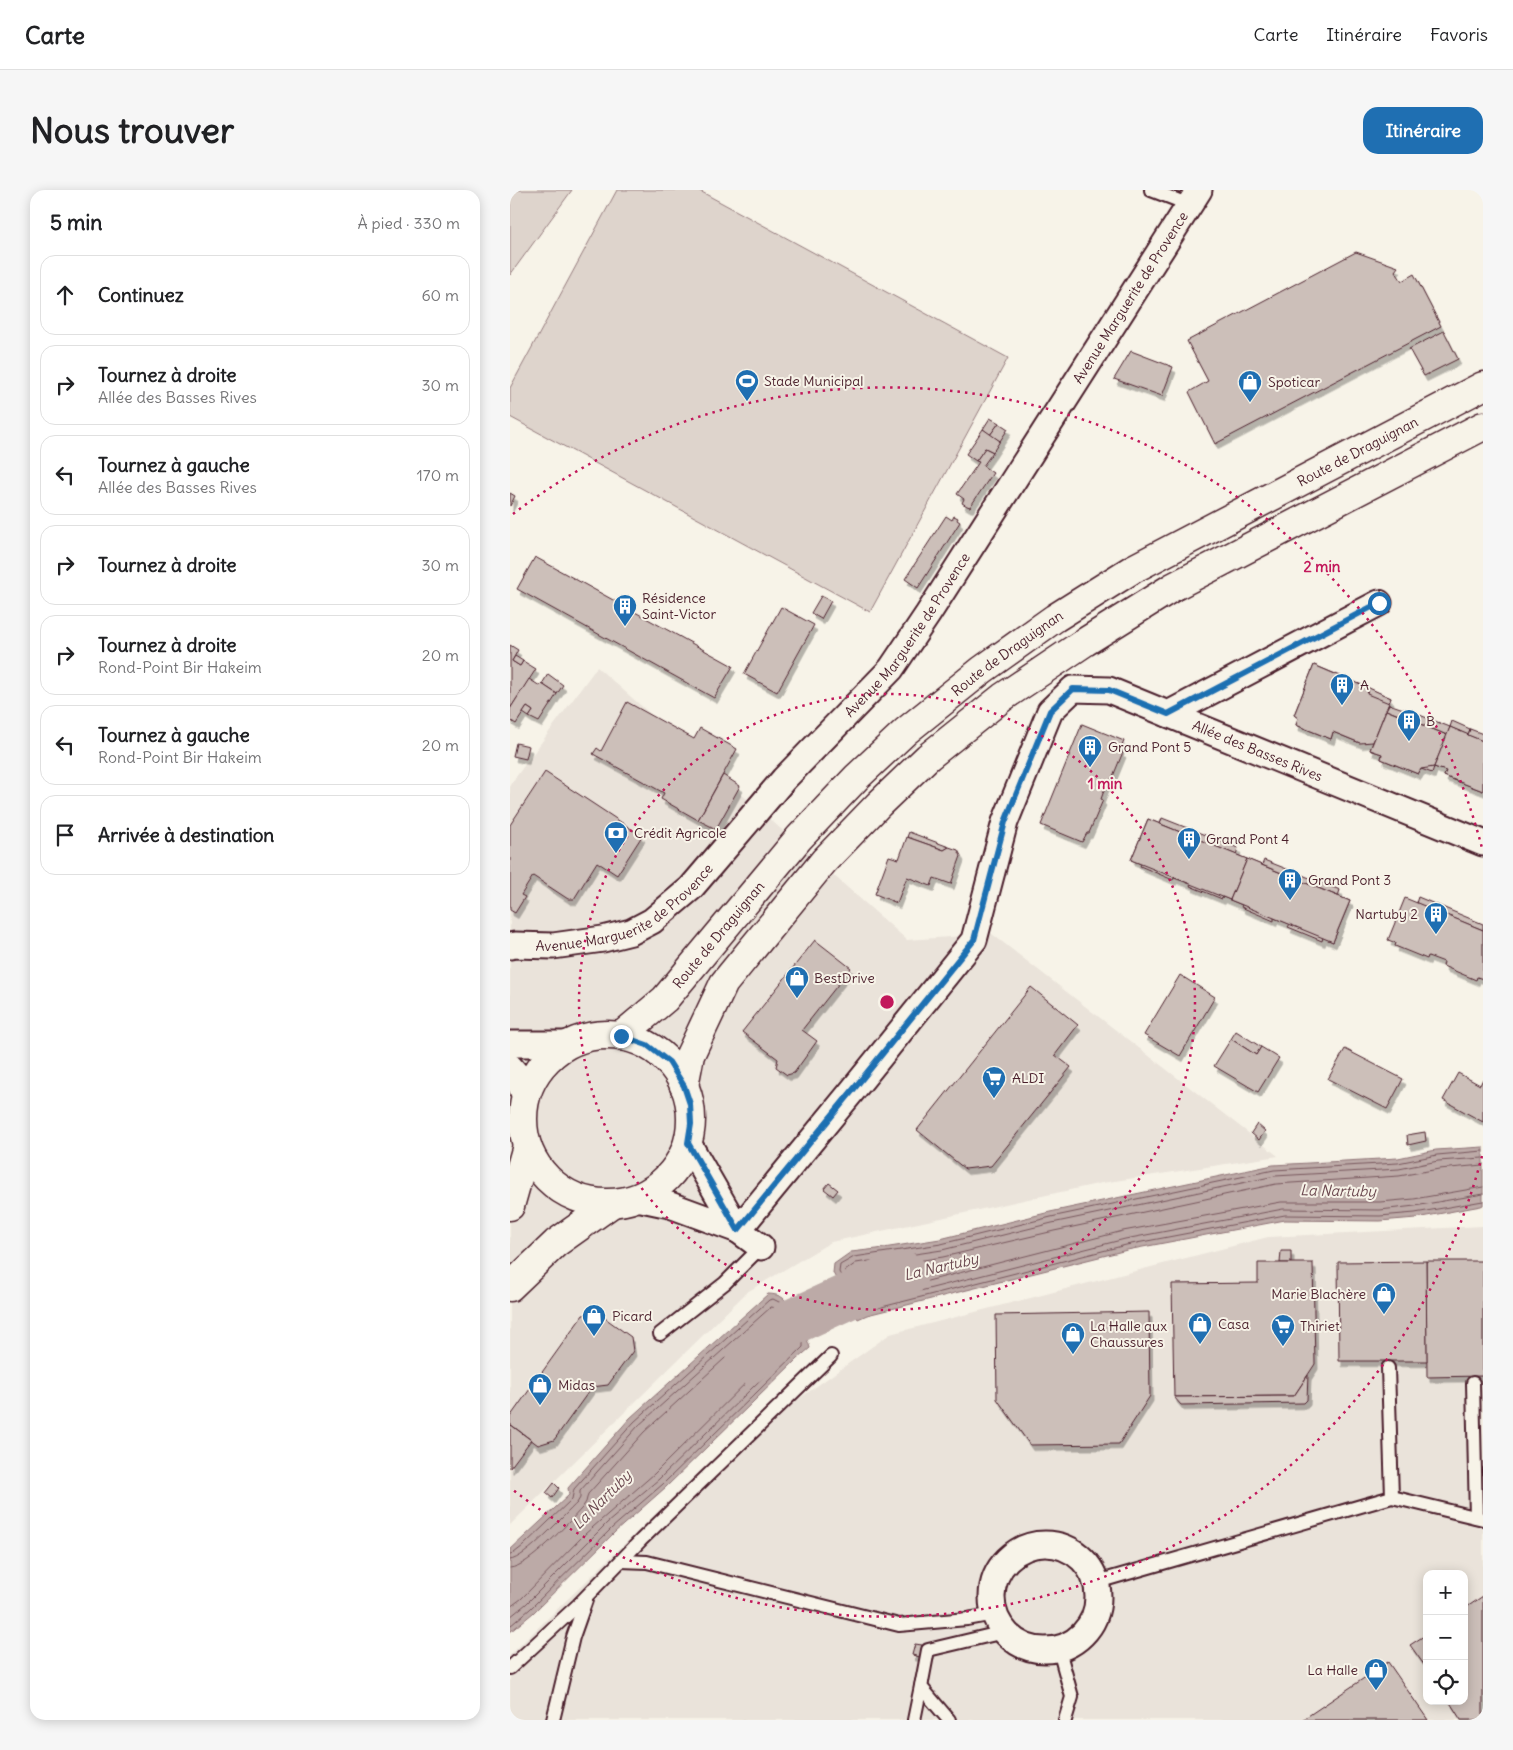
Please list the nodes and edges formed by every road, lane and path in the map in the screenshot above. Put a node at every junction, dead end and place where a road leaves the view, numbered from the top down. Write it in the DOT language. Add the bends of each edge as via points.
graph roads {
  1 [pos="1151,190"];
  2 [pos="1194,198"];
  3 [pos="1483,386"];
  4 [pos="1483,426"];
  5 [pos="1379,603"];
  6 [pos="1168,714"];
  7 [pos="1483,843"];
  8 [pos="510,946"];
  9 [pos="621,1036"];
  10 [pos="510,1044"];
  11 [pos="569,1044"];
  12 [pos="510,1067"];
  13 [pos="684,1086"];
  14 [pos="526,1097"];
  15 [pos="688,1143"];
  16 [pos="527,1146"];
  17 [pos="637,1198"];
  18 [pos="610,1204"];
  19 [pos="510,1206"];
  20 [pos="738,1230"];
  21 [pos="761,1246"];
  22 [pos="510,1288"];
  23 [pos="660,1334"];
  24 [pos="831,1356"];
  25 [pos="1388,1368"];
  26 [pos="1473,1383"];
  27 [pos="1392,1497"];
  28 [pos="1480,1518"];
  29 [pos="621,1561"];
  30 [pos="1097,1582"];
  31 [pos="588,1593"];
  32 [pos="999,1623"];
  33 [pos="1059,1650"];
  34 [pos="510,1668"];
  35 [pos="923,1678"];
  36 [pos="553,1720"];
  37 [pos="914,1720"];
  38 [pos="949,1720"];
  39 [pos="1064,1720"];
  1 -- 2 [label="lane"];
  2 -- 8 [label="street, Avenue Marguerite de Provence" via="891,669 784,779 691,888 652,922 631,932 553,946"];
  3 -- 9 [label="main road, Route de Draguignan" via="1133,569 1055,618 982,670 906,731 856,777 799,838 665,1000"];
  4 -- 13 [label="main road" via="1173,587 1003,698 928,757 824,861 724,983 700,1030"];
  5 -- 6 [label="street"];
  6 -- 7 [label="street, Allée des Basses Rives"];
  6 -- 20 [label="street, Allée des Basses Rives" via="1109,690 1073,689 1050,711 1005,822 974,940"];
  9 -- 11 [label="main road" via="603,1035"];
  9 -- 13 [label="main road" via="647,1045 669,1062"];
  10 -- 11 [label="street"];
  11 -- 14 [label="main road" via="542,1066"];
  12 -- 14 [label="street"];
  13 -- 15 [label="main road" via="690,1104"];
  14 -- 16 [label="main road" via="523,1130"];
  15 -- 17 [label="main road" via="677,1166 659,1185"];
  15 -- 20 [label="street"];
  16 -- 18 [label="main road" via="539,1170 559,1188 584,1200"];
  16 -- 19 [label="main road"];
  17 -- 18 [label="main road"];
  17 -- 20 [label="street" via="670,1204"];
  18 -- 22 [label="main road" via="556,1243"];
  20 -- 21 [label="street"];
  21 -- 23 [label="lane" via="725,1282"];
  24 -- 29 [label="lane"];
  25 -- 27 [label="lane"];
  26 -- 28 [label="lane"];
  27 -- 28 [label="lane"];
  27 -- 30 [label="lane"];
  29 -- 31 [label="lane"];
  29 -- 32 [label="lane" via="647,1562 899,1625 967,1619"];
  30 -- 32 [label="street" via="1088,1565 1075,1552 1058,1545 1034,1544 1012,1555 998,1571 991,1592"];
  30 -- 33 [label="street" via="1099,1600 1095,1619 1073,1644"];
  31 -- 34 [label="lane"];
  31 -- 36 [label="lane" via="573,1637"];
  32 -- 33 [label="street" via="1019,1645 1039,1651"];
  32 -- 35 [label="lane" via="928,1650"];
  33 -- 39 [label="lane" via="1072,1697"];
  35 -- 37 [label="lane"];
  35 -- 38 [label="lane" via="921,1687"];
}
